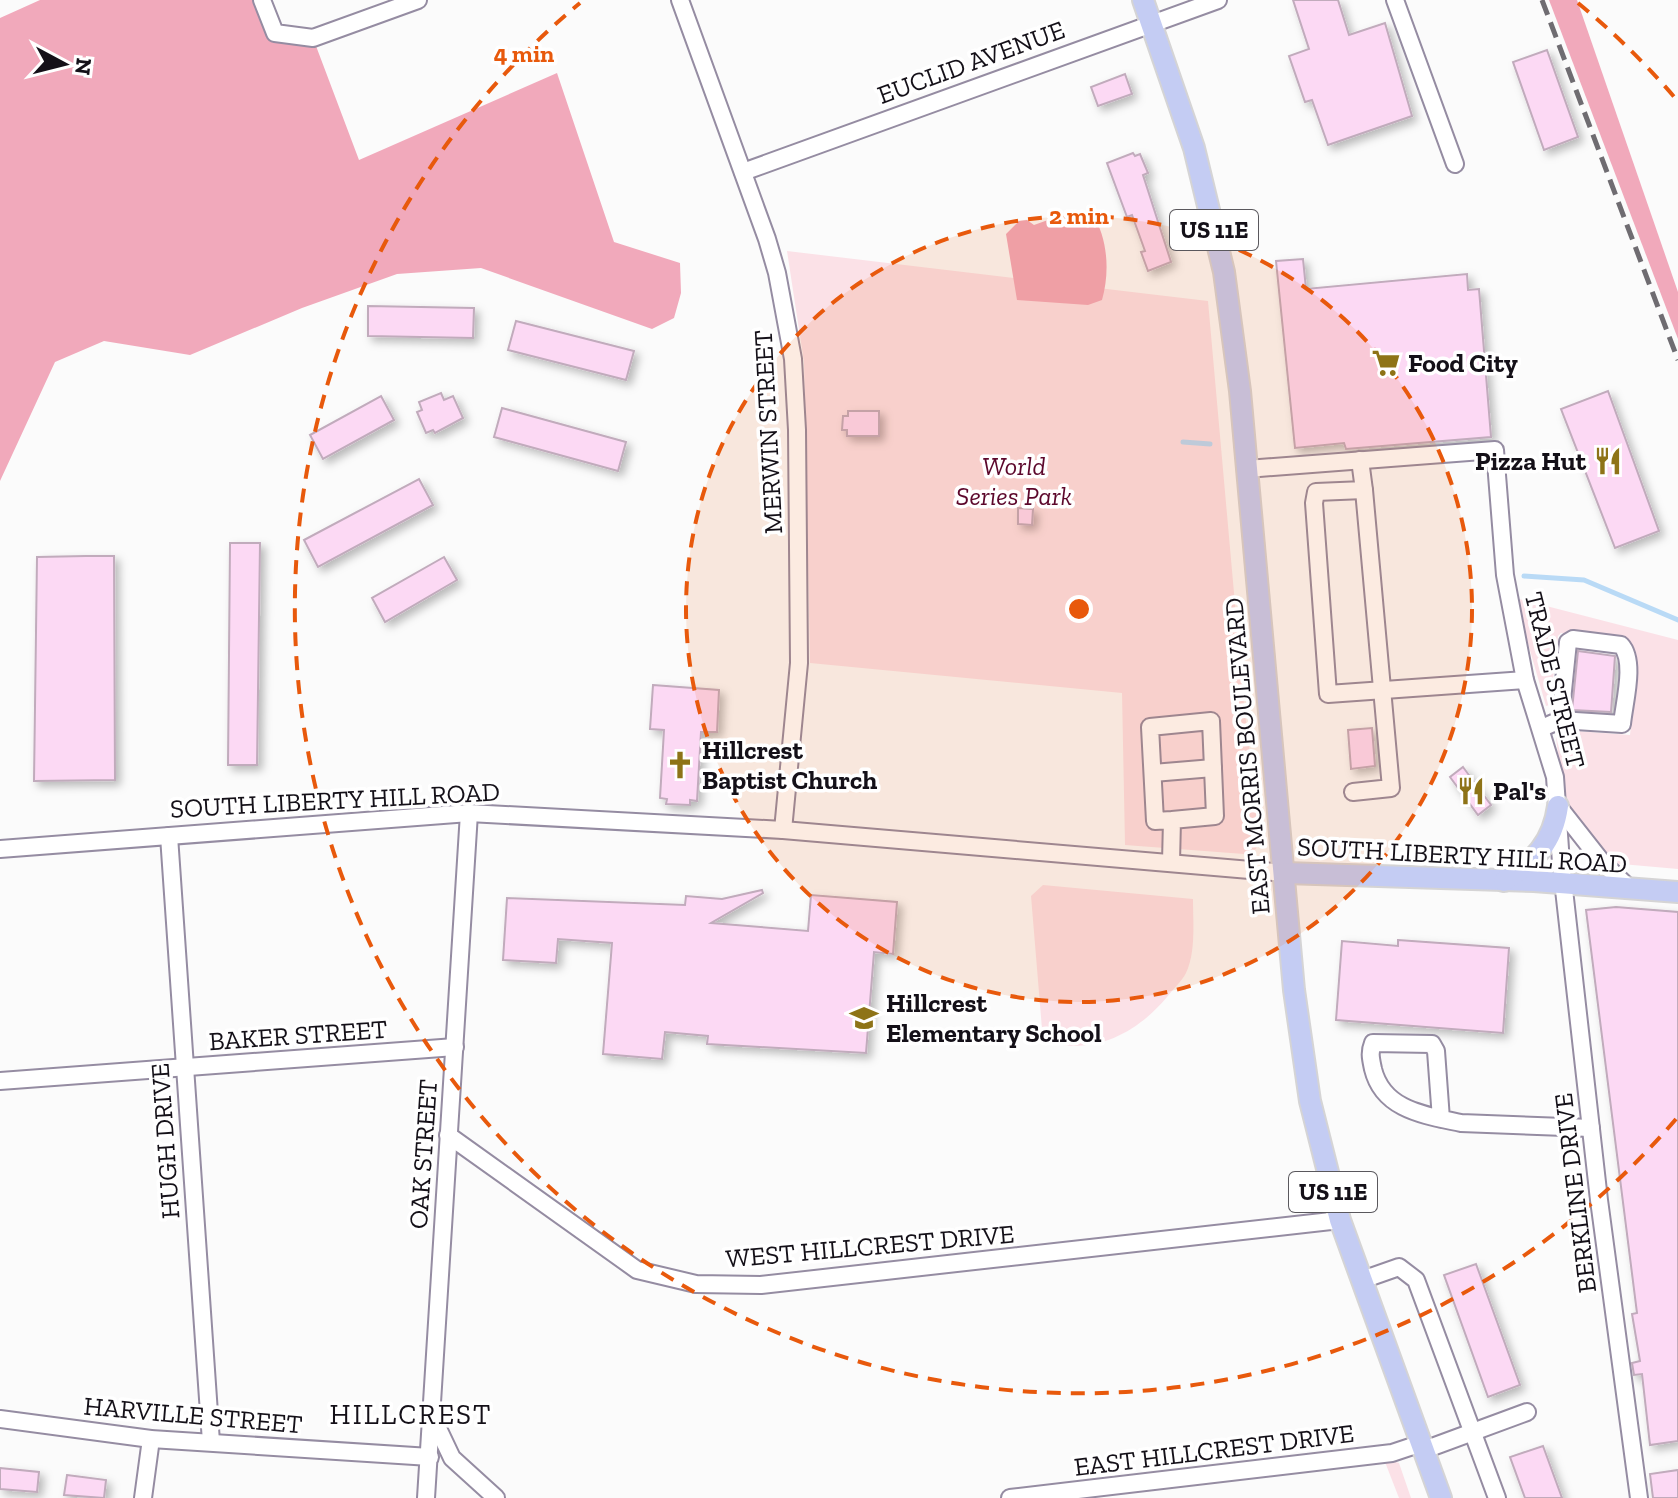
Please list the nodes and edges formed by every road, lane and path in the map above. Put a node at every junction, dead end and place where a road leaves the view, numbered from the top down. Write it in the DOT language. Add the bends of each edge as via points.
graph roads {
  1 [pos="262,0"];
  2 [pos="418,0"];
  3 [pos="680,0"];
  4 [pos="1143,0"];
  5 [pos="1218,0"];
  6 [pos="1395,0"];
  7 [pos="1151,26"];
  8 [pos="1455,164"];
  9 [pos="743,172"];
  10 [pos="1360,460"];
  11 [pos="1247,469"];
  12 [pos="1364,490"];
  13 [pos="1525,680"];
  14 [pos="1381,690"];
  15 [pos="1560,720"];
  16 [pos="1542,728"];
  17 [pos="1213,768"];
  18 [pos="1153,773"];
  19 [pos="1353,792"];
  20 [pos="1558,806"];
  21 [pos="469,813"];
  22 [pos="1172,820"];
  23 [pos="783,830"];
  24 [pos="169,836"];
  25 [pos="0,849"];
  26 [pos="1171,862"];
  27 [pos="1285,873"];
  28 [pos="1504,881"];
  29 [pos="1563,883"];
  30 [pos="1630,889"];
  31 [pos="1678,892"];
  32 [pos="455,1047"];
  33 [pos="184,1068"];
  34 [pos="0,1081"];
  35 [pos="1441,1119"];
  36 [pos="1591,1128"];
  37 [pos="448,1135"];
  38 [pos="1340,1220"];
  39 [pos="1362,1280"];
  40 [pos="1527,1412"];
  41 [pos="0,1419"];
  42 [pos="433,1419"];
  43 [pos="1472,1432"];
  44 [pos="151,1439"];
  45 [pos="211,1442"];
  46 [pos="1423,1446"];
  47 [pos="430,1457"];
  48 [pos="143,1498"];
  49 [pos="426,1498"];
  50 [pos="496,1498"];
  51 [pos="1010,1498"];
  52 [pos="1441,1498"];
  53 [pos="1497,1498"];
  54 [pos="1639,1498"];
  1 -- 2 [label="street" via="275,33 313,38"];
  3 -- 9 [label="street, MERWIN STREET"];
  4 -- 7 [label="main road, EAST MORRIS BOULEVARD / US 11E"];
  5 -- 7 [label="street, EUCLID AVENUE"];
  6 -- 8 [label="street"];
  7 -- 9 [label="street, EUCLID AVENUE"];
  7 -- 11 [label="main road, EAST MORRIS BOULEVARD / US 11E" via="1194,148 1224,272"];
  9 -- 23 [label="street, MERWIN STREET" via="777,273 793,359 799,663"];
  10 -- 11 [label="street, TRADE STREET"];
  10 -- 12 [label="street"];
  10 -- 13 [label="street, TRADE STREET" via="1495,450 1505,575"];
  11 -- 27 [label="main road, EAST MORRIS BOULEVARD / US 11E"];
  12 -- 14 [label="street"];
  12 -- 14 [label="street" via="1316,492 1314,503 1328,694"];
  13 -- 14 [label="street"];
  13 -- 16 [label="street, TRADE STREET"];
  14 -- 19 [label="street" via="1391,788"];
  15 -- 15 [label="street" via="1622,724 1627,651 1621,645 1568,642"];
  15 -- 16 [label="street"];
  16 -- 20 [label="street, TRADE STREET"];
  17 -- 18 [label="street"];
  17 -- 18 [label="street" via="1211,721 1150,727"];
  17 -- 22 [label="street" via="1215,816"];
  18 -- 22 [label="street" via="1155,821"];
  20 -- 28 [label="main road" via="1548,841 1530,863"];
  20 -- 29 [label="street, TRADE STREET"];
  20 -- 30 [label="street"];
  21 -- 23 [label="street, SOUTH LIBERTY HILL ROAD"];
  21 -- 24 [label="street, SOUTH LIBERTY HILL ROAD"];
  21 -- 32 [label="street, OAK STREET"];
  22 -- 26 [label="street"];
  23 -- 26 [label="street, SOUTH LIBERTY HILL ROAD"];
  24 -- 25 [label="street, SOUTH LIBERTY HILL ROAD"];
  24 -- 33 [label="street, HUGH DRIVE"];
  26 -- 27 [label="street, SOUTH LIBERTY HILL ROAD"];
  27 -- 28 [label="main road, SOUTH LIBERTY HILL ROAD"];
  27 -- 38 [label="main road, EAST MORRIS BOULEVARD / US 11E" via="1310,1101"];
  28 -- 29 [label="main road, SOUTH LIBERTY HILL ROAD"];
  29 -- 30 [label="main road, SOUTH LIBERTY HILL ROAD"];
  29 -- 36 [label="street, BERKLINE DRIVE"];
  30 -- 31 [label="main road, SOUTH LIBERTY HILL ROAD"];
  32 -- 33 [label="street, BAKER STREET"];
  32 -- 37 [label="street, OAK STREET"];
  33 -- 34 [label="street, BAKER STREET"];
  33 -- 45 [label="street, HUGH DRIVE"];
  35 -- 35 [label="street" via="1386,1096 1378,1087 1371,1059 1373,1043 1432,1044"];
  35 -- 36 [label="street"];
  36 -- 54 [label="street, BERKLINE DRIVE"];
  37 -- 38 [label="street, WEST HILLCREST DRIVE" via="637,1270 696,1284 761,1285"];
  37 -- 42 [label="street, OAK STREET"];
  38 -- 39 [label="main road, EAST MORRIS BOULEVARD / US 11E"];
  39 -- 43 [label="street" via="1399,1267 1416,1280"];
  39 -- 46 [label="main road, EAST MORRIS BOULEVARD / US 11E"];
  40 -- 43 [label="street, EAST HILLCREST DRIVE"];
  41 -- 44 [label="street, HARVILLE STREET"];
  42 -- 47 [label="street, OAK STREET"];
  42 -- 50 [label="street" via="452,1458"];
  43 -- 46 [label="street, EAST HILLCREST DRIVE"];
  43 -- 53 [label="street"];
  44 -- 45 [label="street, HARVILLE STREET"];
  44 -- 48 [label="street"];
  45 -- 47 [label="street, HARVILLE STREET"];
  46 -- 51 [label="street, EAST HILLCREST DRIVE"];
  46 -- 52 [label="main road, EAST MORRIS BOULEVARD / US 11E"];
  47 -- 49 [label="street, OAK STREET"];
}
